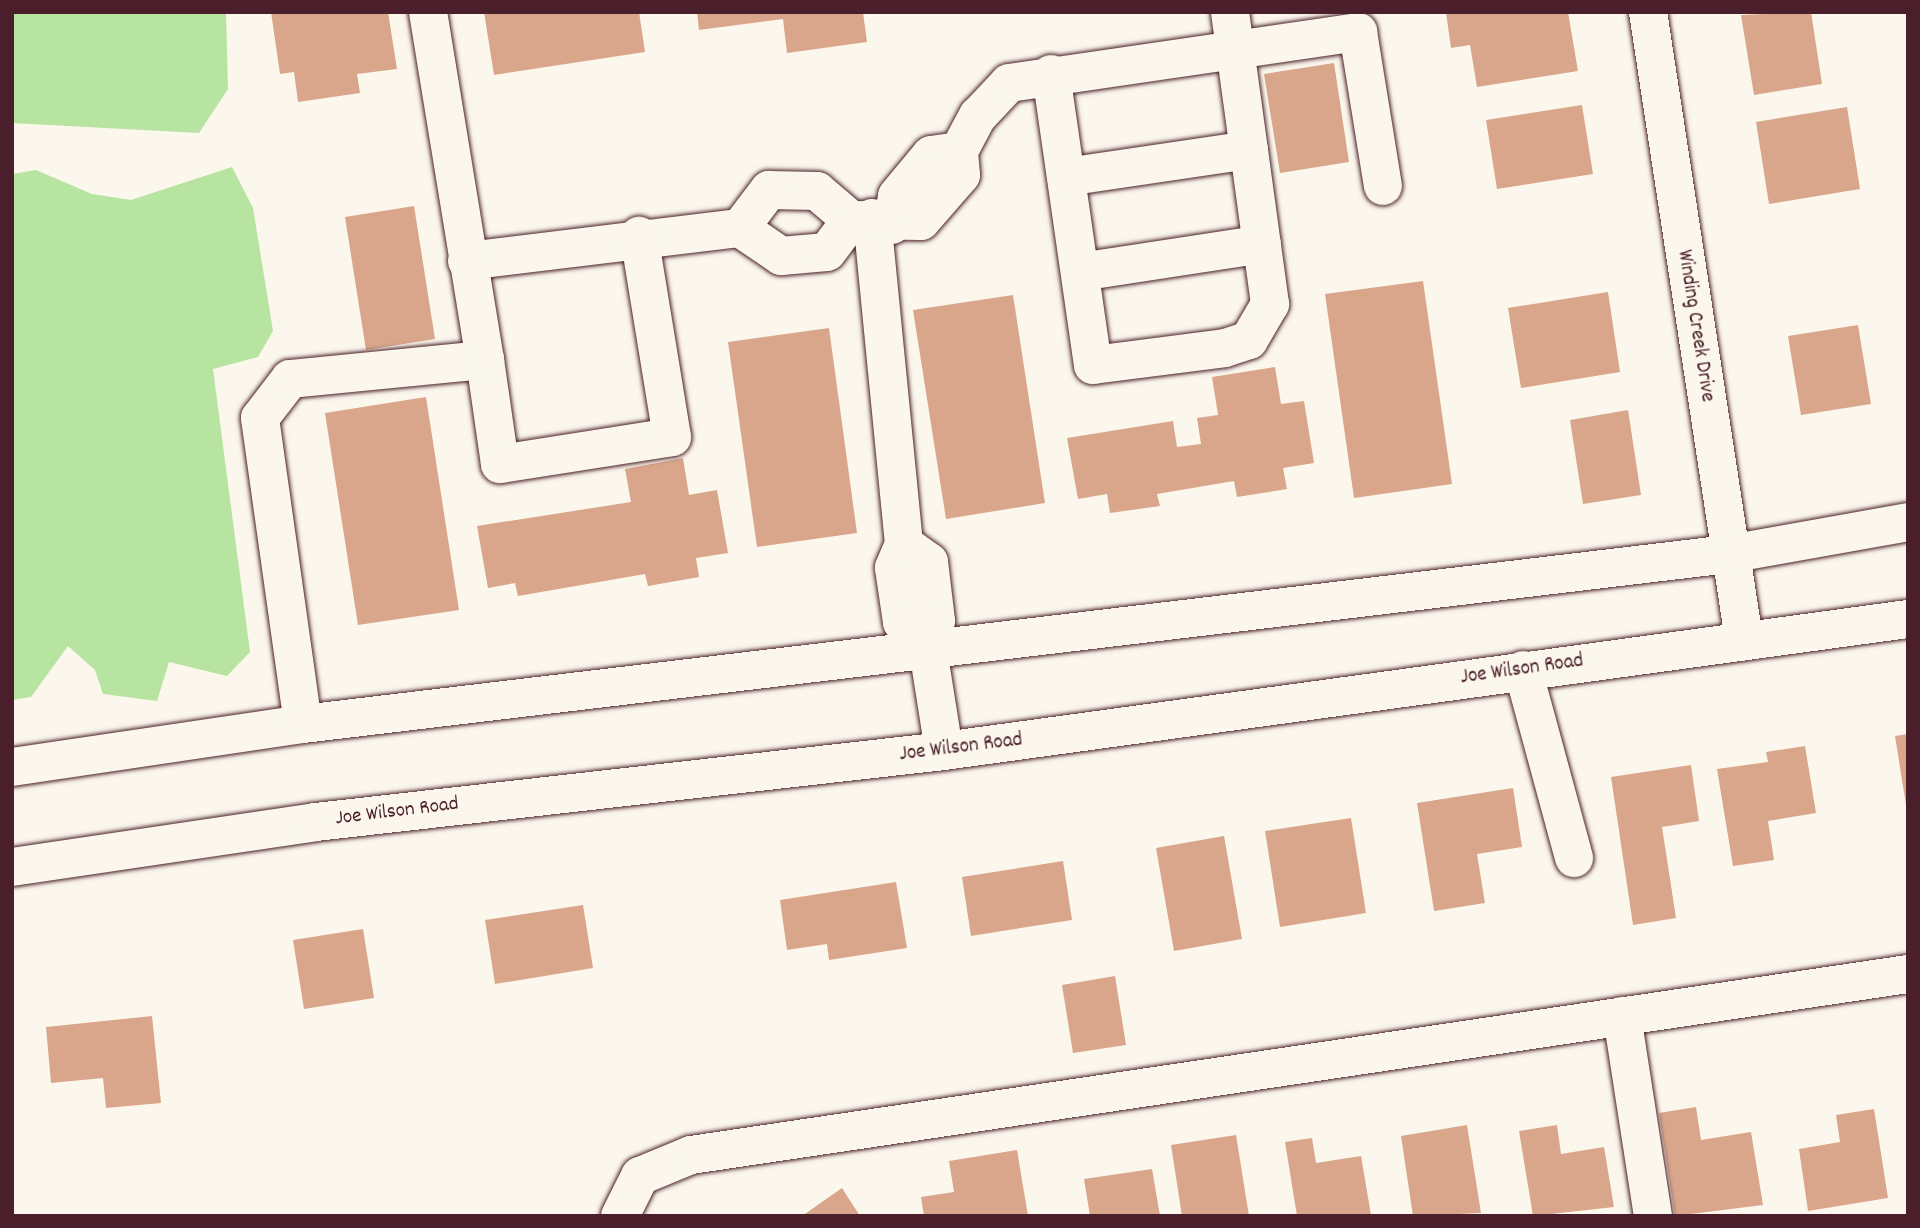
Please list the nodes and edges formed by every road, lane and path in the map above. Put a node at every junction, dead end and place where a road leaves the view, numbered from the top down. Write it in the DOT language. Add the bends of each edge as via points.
graph roads {
  1 [pos="428,12"];
  2 [pos="1648,12"];
  3 [pos="1233,30"];
  4 [pos="1052,74"];
  5 [pos="1249,150"];
  6 [pos="1066,177"];
  7 [pos="1383,186"];
  8 [pos="872,221"];
  9 [pos="740,228"];
  10 [pos="639,236"];
  11 [pos="1262,244"];
  12 [pos="467,261"];
  13 [pos="1080,272"];
  14 [pos="485,360"];
  15 [pos="1908,522"];
  16 [pos="1729,554"];
  17 [pos="1908,619"];
  18 [pos="1744,639"];
  19 [pos="927,645"];
  20 [pos="1523,670"];
  21 [pos="303,724"];
  22 [pos="944,751"];
  23 [pos="12,767"];
  24 [pos="1574,858"];
  25 [pos="12,867"];
  26 [pos="1908,974"];
  27 [pos="1622,1016"];
  28 [pos="620,1216"];
  29 [pos="1653,1216"];
  1 -- 12 [label="main road"];
  2 -- 16 [label="main road, Winding Creek Drive"];
  3 -- 4 [label="main road"];
  3 -- 5 [label="main road"];
  3 -- 7 [label="main road" via="1358,32"];
  4 -- 6 [label="main road"];
  4 -- 8 [label="main road" via="1009,83 978,116 959,151 961,175 921,221"];
  5 -- 6 [label="main road"];
  5 -- 11 [label="main road"];
  6 -- 13 [label="main road"];
  8 -- 9 [label="main road" via="827,252 781,256"];
  8 -- 9 [label="main road" via="817,191 769,191"];
  8 -- 19 [label="main road" via="904,544 929,562 936,621"];
  9 -- 10 [label="main road"];
  10 -- 12 [label="main road"];
  10 -- 14 [label="main road" via="672,438 500,464"];
  11 -- 13 [label="main road"];
  11 -- 13 [label="main road" via="1270,304 1265,323 1249,340 1225,348 1093,365"];
  12 -- 14 [label="main road"];
  14 -- 21 [label="main road" via="290,379 260,418"];
  15 -- 16 [label="main road"];
  16 -- 18 [label="main road, Winding Creek Drive"];
  16 -- 19 [label="main road"];
  17 -- 18 [label="main road, Joe Wilson Road"];
  18 -- 20 [label="main road, Joe Wilson Road"];
  19 -- 21 [label="main road"];
  19 -- 22 [label="main road"];
  20 -- 22 [label="main road, Joe Wilson Road"];
  20 -- 24 [label="main road"];
  21 -- 23 [label="main road"];
  22 -- 25 [label="main road, Joe Wilson Road" via="316,822"];
  26 -- 27 [label="main road"];
  27 -- 28 [label="main road" via="691,1155 640,1176"];
  27 -- 29 [label="main road"];
}
